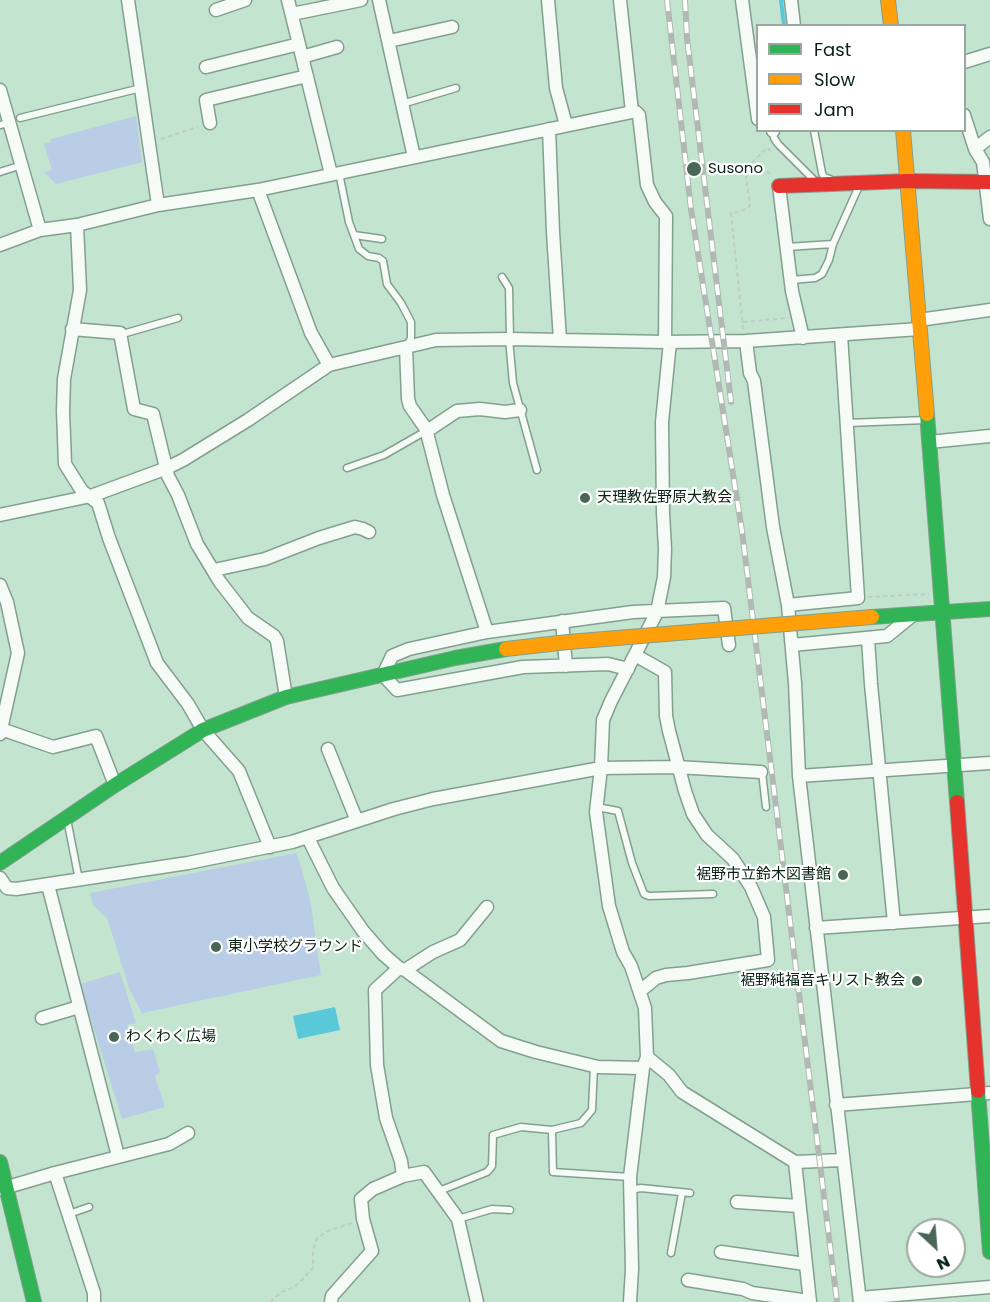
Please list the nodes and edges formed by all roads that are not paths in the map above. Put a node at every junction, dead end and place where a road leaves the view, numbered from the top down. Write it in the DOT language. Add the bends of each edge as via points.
graph roads {
  1 [pos="128,0"];
  2 [pos="245,0"];
  3 [pos="288,0"];
  4 [pos="379,0"];
  5 [pos="548,0"];
  6 [pos="620,0"];
  7 [pos="742,0"];
  8 [pos="791,0"];
  9 [pos="888,0"];
  10 [pos="354,1"];
  11 [pos="323,4"];
  12 [pos="216,10"];
  13 [pos="292,14"];
  14 [pos="794,24"];
  15 [pos="891,24"];
  16 [pos="452,27"];
  17 [pos="388,41"];
  18 [pos="299,44"];
  19 [pos="337,47"];
  20 [pos="753,53"];
  21 [pos="990,54"];
  22 [pos="302,57"];
  23 [pos="966,61"];
  24 [pos="206,67"];
  25 [pos="307,76"];
  26 [pos="142,88"];
  27 [pos="456,88"];
  28 [pos="0,90"];
  29 [pos="756,93"];
  30 [pos="402,104"];
  31 [pos="632,112"];
  32 [pos="966,121"];
  33 [pos="10,122"];
  34 [pos="210,123"];
  35 [pos="566,125"];
  36 [pos="549,129"];
  37 [pos="773,132"];
  38 [pos="814,132"];
  39 [pos="903,132"];
  40 [pos="990,137"];
  41 [pos="975,149"];
  42 [pos="414,157"];
  43 [pos="22,165"];
  44 [pos="0,171"];
  45 [pos="335,173"];
  46 [pos="908,182"];
  47 [pos="987,182"];
  48 [pos="860,183"];
  49 [pos="819,184"];
  50 [pos="839,184"];
  51 [pos="779,186"];
  52 [pos="258,190"];
  53 [pos="158,205"];
  54 [pos="990,219"];
  55 [pos="77,225"];
  56 [pos="40,230"];
  57 [pos="354,235"];
  58 [pos="382,238"];
  59 [pos="833,244"];
  60 [pos="0,245"];
  61 [pos="787,247"];
  62 [pos="502,277"];
  63 [pos="791,280"];
  64 [pos="990,310"];
  65 [pos="178,318"];
  66 [pos="919,324"];
  67 [pos="72,329"];
  68 [pos="120,333"];
  69 [pos="841,335"];
  70 [pos="803,338"];
  71 [pos="509,339"];
  72 [pos="560,340"];
  73 [pos="745,341"];
  74 [pos="668,342"];
  75 [pos="406,347"];
  76 [pos="329,365"];
  77 [pos="520,410"];
  78 [pos="927,420"];
  79 [pos="847,423"];
  80 [pos="427,431"];
  81 [pos="990,436"];
  82 [pos="929,442"];
  83 [pos="166,468"];
  84 [pos="346,468"];
  85 [pos="537,470"];
  86 [pos="91,496"];
  87 [pos="0,515"];
  88 [pos="369,532"];
  89 [pos="214,570"];
  90 [pos="0,585"];
  91 [pos="788,604"];
  92 [pos="990,609"];
  93 [pos="657,612"];
  94 [pos="943,612"];
  95 [pos="914,614"];
  96 [pos="562,621"];
  97 [pos="487,632"];
  98 [pos="868,639"];
  99 [pos="729,645"];
  100 [pos="792,645"];
  101 [pos="634,655"];
  102 [pos="566,666"];
  103 [pos="628,669"];
  104 [pos="383,675"];
  105 [pos="286,697"];
  106 [pos="203,730"];
  107 [pos="0,732"];
  108 [pos="328,749"];
  109 [pos="990,763"];
  110 [pos="954,766"];
  111 [pos="677,767"];
  112 [pos="601,768"];
  113 [pos="880,771"];
  114 [pos="762,772"];
  115 [pos="799,776"];
  116 [pos="115,785"];
  117 [pos="597,807"];
  118 [pos="766,807"];
  119 [pos="66,818"];
  120 [pos="357,820"];
  121 [pos="309,838"];
  122 [pos="270,847"];
  123 [pos="0,863"];
  124 [pos="0,878"];
  125 [pos="79,880"];
  126 [pos="48,885"];
  127 [pos="713,894"];
  128 [pos="487,907"];
  129 [pos="990,916"];
  130 [pos="965,918"];
  131 [pos="894,923"];
  132 [pos="816,928"];
  133 [pos="402,969"];
  134 [pos="640,991"];
  135 [pos="79,1007"];
  136 [pos="42,1018"];
  137 [pos="645,1063"];
  138 [pos="594,1066"];
  139 [pos="984,1093"];
  140 [pos="836,1105"];
  141 [pos="552,1130"];
  142 [pos="188,1133"];
  143 [pos="118,1156"];
  144 [pos="843,1160"];
  145 [pos="0,1162"];
  146 [pos="795,1162"];
  147 [pos="55,1173"];
  148 [pos="403,1176"];
  149 [pos="630,1183"];
  150 [pos="3,1188"];
  151 [pos="439,1191"];
  152 [pos="737,1202"];
  153 [pos="799,1206"];
  154 [pos="89,1207"];
  155 [pos="510,1210"];
  156 [pos="69,1214"];
  157 [pos="458,1219"];
  158 [pos="721,1252"];
  159 [pos="990,1252"];
  160 [pos="670,1253"];
  161 [pos="805,1264"];
  162 [pos="688,1280"];
  163 [pos="990,1287"];
  164 [pos="753,1297"];
  165 [pos="860,1300"];
  166 [pos="34,1302"];
  167 [pos="94,1302"];
  168 [pos="331,1302"];
  169 [pos="477,1302"];
  170 [pos="630,1302"];
  171 [pos="809,1302"];
  1 -- 26 [label="street"];
  2 -- 12 [label="street"];
  3 -- 13 [label="street"];
  4 -- 17 [label="street"];
  5 -- 35 [label="street" via="556,88"];
  6 -- 31 [label="street"];
  7 -- 20 [label="street"];
  8 -- 14 [label="street"];
  9 -- 15 [label="street"];
  10 -- 11 [label="street"];
  11 -- 13 [label="street"];
  13 -- 18 [label="street"];
  16 -- 17 [label="street"];
  17 -- 30 [label="street"];
  18 -- 22 [label="street"];
  18 -- 24 [label="street"];
  19 -- 22 [label="street"];
  20 -- 29 [label="street"];
  21 -- 23 [label="street"];
  22 -- 25 [label="street"];
  25 -- 34 [label="street" via="206,100"];
  25 -- 45 [label="street"];
  26 -- 33 [label="lane"];
  26 -- 53 [label="street"];
  27 -- 30 [label="lane"];
  28 -- 33 [label="street"];
  30 -- 42 [label="street"];
  31 -- 35 [label="street"];
  31 -- 74 [label="street" via="639,115 647,185 666,216"];
  32 -- 41 [label="street"];
  33 -- 43 [label="street"];
  35 -- 36 [label="street"];
  36 -- 42 [label="street"];
  36 -- 72 [label="street"];
  37 -- 49 [label="lane" via="778,144"];
  38 -- 50 [label="lane" via="822,173"];
  39 -- 46 [label="street"];
  40 -- 41 [label="street"];
  41 -- 47 [label="street" via="983,162"];
  42 -- 45 [label="street"];
  43 -- 44 [label="lane"];
  43 -- 56 [label="street"];
  45 -- 52 [label="street"];
  45 -- 57 [label="lane"];
  46 -- 47 [label="street"];
  46 -- 48 [label="street"];
  46 -- 66 [label="street"];
  47 -- 54 [label="street"];
  48 -- 50 [label="street"];
  48 -- 59 [label="lane"];
  49 -- 50 [label="street"];
  49 -- 51 [label="street"];
  51 -- 61 [label="street"];
  52 -- 53 [label="street"];
  52 -- 76 [label="street" via="307,324"];
  53 -- 55 [label="street"];
  55 -- 56 [label="street"];
  55 -- 67 [label="street" via="80,290"];
  56 -- 60 [label="street"];
  57 -- 58 [label="lane"];
  57 -- 75 [label="lane" via="359,249 383,261 387,284 411,322 411,338"];
  59 -- 61 [label="lane"];
  59 -- 63 [label="lane" via="822,274"];
  61 -- 63 [label="street"];
  62 -- 71 [label="lane" via="509,288"];
  63 -- 70 [label="street"];
  64 -- 66 [label="street"];
  65 -- 68 [label="lane"];
  66 -- 69 [label="street"];
  66 -- 78 [label="street"];
  67 -- 68 [label="street"];
  67 -- 86 [label="street" via="64,379 64,459 82,490"];
  68 -- 83 [label="street" via="134,409 153,414"];
  69 -- 70 [label="street"];
  69 -- 79 [label="street"];
  70 -- 73 [label="street"];
  71 -- 72 [label="street"];
  71 -- 75 [label="street" via="436,340"];
  71 -- 77 [label="lane"];
  72 -- 74 [label="street"];
  73 -- 74 [label="street"];
  73 -- 91 [label="street"];
  74 -- 93 [label="street" via="662,422 664,577"];
  75 -- 76 [label="street"];
  75 -- 80 [label="street" via="408,399"];
  76 -- 83 [label="street" via="248,420"];
  77 -- 80 [label="street" via="457,411"];
  77 -- 85 [label="lane"];
  78 -- 79 [label="lane"];
  78 -- 82 [label="street"];
  79 -- 91 [label="street" via="858,598"];
  80 -- 84 [label="lane" via="384,455"];
  80 -- 97 [label="street"];
  81 -- 82 [label="street"];
  82 -- 94 [label="street"];
  83 -- 86 [label="street"];
  83 -- 89 [label="street" via="197,544"];
  86 -- 87 [label="street"];
  86 -- 106 [label="street" via="98,503 157,663"];
  88 -- 89 [label="street" via="355,527 265,559"];
  89 -- 105 [label="street" via="248,618 277,641"];
  90 -- 107 [label="street" via="18,653"];
  91 -- 100 [label="street"];
  92 -- 94 [label="street"];
  93 -- 96 [label="street"];
  93 -- 99 [label="street" via="724,608"];
  93 -- 101 [label="street"];
  94 -- 95 [label="street"];
  94 -- 110 [label="street"];
  95 -- 98 [label="street" via="887,636"];
  95 -- 104 [label="street, bridge" via="506,649"];
  96 -- 97 [label="street"];
  96 -- 102 [label="street"];
  97 -- 104 [label="street" via="392,656"];
  98 -- 100 [label="street"];
  98 -- 113 [label="street"];
  100 -- 115 [label="street"];
  101 -- 103 [label="street"];
  101 -- 111 [label="street" via="665,672 666,716"];
  102 -- 103 [label="street" via="609,664"];
  102 -- 104 [label="street" via="523,667 397,690"];
  103 -- 112 [label="street" via="603,720"];
  104 -- 105 [label="street"];
  105 -- 106 [label="street"];
  106 -- 116 [label="street"];
  106 -- 122 [label="street" via="239,771"];
  107 -- 116 [label="street" via="53,747 96,736"];
  108 -- 120 [label="street"];
  109 -- 110 [label="street"];
  110 -- 113 [label="street"];
  110 -- 130 [label="street"];
  111 -- 112 [label="street"];
  111 -- 114 [label="street"];
  111 -- 134 [label="street" via="693,814 706,835 733,859 751,887 764,917 768,960 666,975"];
  112 -- 117 [label="street"];
  112 -- 120 [label="street" via="433,800"];
  113 -- 115 [label="street"];
  113 -- 131 [label="street"];
  114 -- 118 [label="lane"];
  115 -- 132 [label="street"];
  116 -- 119 [label="street"];
  117 -- 127 [label="lane" via="618,811 645,894"];
  117 -- 134 [label="street" via="609,906"];
  119 -- 123 [label="street"];
  119 -- 125 [label="lane"];
  120 -- 121 [label="street"];
  121 -- 122 [label="street"];
  121 -- 133 [label="street" via="333,888 363,931"];
  122 -- 125 [label="street"];
  124 -- 126 [label="street" via="7,888"];
  125 -- 126 [label="street"];
  126 -- 135 [label="street"];
  128 -- 133 [label="street" via="460,940"];
  129 -- 130 [label="street"];
  130 -- 131 [label="street"];
  130 -- 139 [label="street"];
  131 -- 132 [label="street"];
  132 -- 140 [label="street"];
  133 -- 138 [label="street" via="501,1041"];
  133 -- 148 [label="street" via="375,990 377,1065 386,1118"];
  134 -- 137 [label="street" via="645,1008"];
  135 -- 136 [label="street"];
  135 -- 143 [label="street"];
  137 -- 138 [label="street"];
  137 -- 146 [label="street" via="669,1075 682,1092"];
  137 -- 149 [label="street"];
  138 -- 141 [label="lane" via="592,1110 588,1117 581,1123"];
  139 -- 140 [label="street"];
  139 -- 159 [label="street"];
  140 -- 144 [label="street"];
  141 -- 149 [label="lane" via="554,1172"];
  141 -- 151 [label="lane" via="521,1127 493,1136 492,1166 487,1172"];
  142 -- 143 [label="street" via="169,1144"];
  143 -- 147 [label="street"];
  144 -- 146 [label="street"];
  144 -- 165 [label="street"];
  145 -- 150 [label="street"];
  146 -- 153 [label="street"];
  147 -- 150 [label="street"];
  147 -- 156 [label="street"];
  148 -- 151 [label="street" via="424,1172"];
  148 -- 168 [label="street" via="373,1189 361,1199 372,1251"];
  149 -- 160 [label="lane" via="686,1193"];
  149 -- 170 [label="street"];
  150 -- 166 [label="street"];
  151 -- 157 [label="street"];
  152 -- 153 [label="street"];
  153 -- 161 [label="street"];
  154 -- 156 [label="lane"];
  155 -- 157 [label="lane" via="492,1209"];
  156 -- 167 [label="street"];
  157 -- 169 [label="street"];
  158 -- 161 [label="street"];
  161 -- 171 [label="street"];
  162 -- 164 [label="street" via="743,1289"];
  163 -- 165 [label="street"];
  164 -- 171 [label="street"];
}
